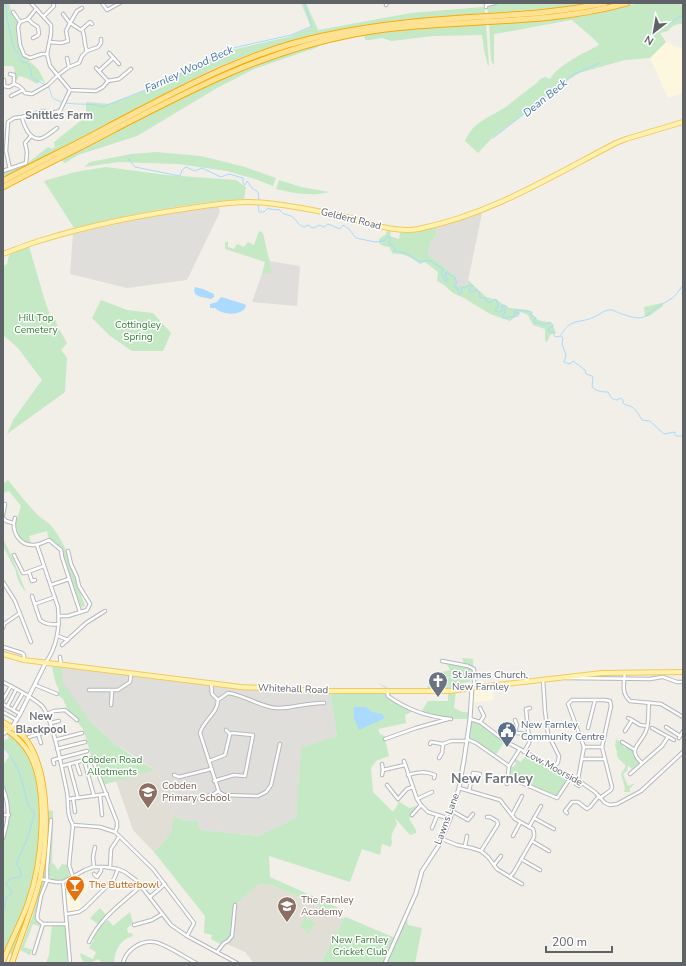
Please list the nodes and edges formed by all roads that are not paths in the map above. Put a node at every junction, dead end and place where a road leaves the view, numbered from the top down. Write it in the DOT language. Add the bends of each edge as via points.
graph roads {
  1 [pos="31,3"];
  2 [pos="53,3"];
  3 [pos="102,3"];
  4 [pos="120,3"];
  5 [pos="495,3"];
  6 [pos="605,3"];
  7 [pos="626,3"];
  8 [pos="486,7"];
  9 [pos="82,8"];
  10 [pos="36,9"];
  11 [pos="13,12"];
  12 [pos="62,14"];
  13 [pos="44,16"];
  14 [pos="28,19"];
  15 [pos="20,22"];
  16 [pos="70,23"];
  17 [pos="92,24"];
  18 [pos="82,29"];
  19 [pos="33,38"];
  20 [pos="101,39"];
  21 [pos="322,39"];
  22 [pos="50,42"];
  23 [pos="87,50"];
  24 [pos="109,53"];
  25 [pos="47,54"];
  26 [pos="67,58"];
  27 [pos="113,58"];
  28 [pos="120,64"];
  29 [pos="69,67"];
  30 [pos="96,68"];
  31 [pos="131,69"];
  32 [pos="99,70"];
  33 [pos="10,74"];
  34 [pos="58,75"];
  35 [pos="4,80"];
  36 [pos="108,81"];
  37 [pos="14,84"];
  38 [pos="23,90"];
  39 [pos="70,90"];
  40 [pos="11,96"];
  41 [pos="22,117"];
  42 [pos="683,122"];
  43 [pos="57,128"];
  44 [pos="31,136"];
  45 [pos="56,157"];
  46 [pos="10,169"];
  47 [pos="3,171"];
  48 [pos="3,181"];
  49 [pos="3,187"];
  50 [pos="3,254"];
  51 [pos="3,504"];
  52 [pos="3,515"];
  53 [pos="3,518"];
  54 [pos="15,518"];
  55 [pos="13,523"];
  56 [pos="37,545"];
  57 [pos="68,551"];
  58 [pos="14,555"];
  59 [pos="44,566"];
  60 [pos="29,572"];
  61 [pos="69,579"];
  62 [pos="32,581"];
  63 [pos="3,582"];
  64 [pos="51,585"];
  65 [pos="32,596"];
  66 [pos="55,597"];
  67 [pos="35,604"];
  68 [pos="105,611"];
  69 [pos="80,612"];
  70 [pos="20,613"];
  71 [pos="59,616"];
  72 [pos="59,624"];
  73 [pos="3,628"];
  74 [pos="58,636"];
  75 [pos="68,640"];
  76 [pos="31,642"];
  77 [pos="62,645"];
  78 [pos="3,647"];
  79 [pos="3,654"];
  80 [pos="60,657"];
  81 [pos="24,660"];
  82 [pos="442,661"];
  83 [pos="46,662"];
  84 [pos="61,664"];
  85 [pos="625,672"];
  86 [pos="683,672"];
  87 [pos="131,673"];
  88 [pos="602,673"];
  89 [pos="662,674"];
  90 [pos="562,677"];
  91 [pos="602,678"];
  92 [pos="543,679"];
  93 [pos="625,679"];
  94 [pos="4,682"];
  95 [pos="683,682"];
  96 [pos="211,683"];
  97 [pos="35,685"];
  98 [pos="3,686"];
  99 [pos="11,686"];
  100 [pos="473,688"];
  101 [pos="16,690"];
  102 [pos="89,690"];
  103 [pos="112,691"];
  104 [pos="387,691"];
  105 [pos="23,693"];
  106 [pos="57,694"];
  107 [pos="28,697"];
  108 [pos="3,700"];
  109 [pos="218,700"];
  110 [pos="595,700"];
  111 [pos="324,703"];
  112 [pos="649,703"];
  113 [pos="3,704"];
  114 [pos="111,705"];
  115 [pos="7,706"];
  116 [pos="480,708"];
  117 [pos="530,708"];
  118 [pos="13,710"];
  119 [pos="3,712"];
  120 [pos="20,714"];
  121 [pos="47,714"];
  122 [pos="683,717"];
  123 [pos="628,718"];
  124 [pos="470,719"];
  125 [pos="17,720"];
  126 [pos="77,720"];
  127 [pos="516,720"];
  128 [pos="632,720"];
  129 [pos="59,721"];
  130 [pos="480,722"];
  131 [pos="50,723"];
  132 [pos="4,724"];
  133 [pos="647,726"];
  134 [pos="504,727"];
  135 [pos="588,728"];
  136 [pos="652,728"];
  137 [pos="666,728"];
  138 [pos="10,729"];
  139 [pos="60,730"];
  140 [pos="226,730"];
  141 [pos="627,730"];
  142 [pos="52,731"];
  143 [pos="683,731"];
  144 [pos="515,732"];
  145 [pos="82,733"];
  146 [pos="3,734"];
  147 [pos="38,734"];
  148 [pos="230,734"];
  149 [pos="528,734"];
  150 [pos="29,737"];
  151 [pos="668,737"];
  152 [pos="385,739"];
  153 [pos="55,740"];
  154 [pos="467,740"];
  155 [pos="674,740"];
  156 [pos="85,742"];
  157 [pos="622,742"];
  158 [pos="41,743"];
  159 [pos="280,744"];
  160 [pos="430,744"];
  161 [pos="443,744"];
  162 [pos="584,747"];
  163 [pos="602,747"];
  164 [pos="57,749"];
  165 [pos="520,749"];
  166 [pos="635,750"];
  167 [pos="87,751"];
  168 [pos="524,752"];
  169 [pos="683,752"];
  170 [pos="60,758"];
  171 [pos="439,758"];
  172 [pos="582,759"];
  173 [pos="604,759"];
  174 [pos="84,760"];
  175 [pos="208,761"];
  176 [pos="404,761"];
  177 [pos="76,762"];
  178 [pos="642,763"];
  179 [pos="54,764"];
  180 [pos="69,764"];
  181 [pos="382,764"];
  182 [pos="405,765"];
  183 [pos="62,766"];
  184 [pos="509,766"];
  185 [pos="554,768"];
  186 [pos="211,769"];
  187 [pos="383,770"];
  188 [pos="80,774"];
  189 [pos="480,774"];
  190 [pos="630,774"];
  191 [pos="174,775"];
  192 [pos="382,775"];
  193 [pos="408,775"];
  194 [pos="435,775"];
  195 [pos="508,777"];
  196 [pos="572,777"];
  197 [pos="214,781"];
  198 [pos="578,781"];
  199 [pos="507,784"];
  200 [pos="387,786"];
  201 [pos="413,787"];
  202 [pos="3,788"];
  203 [pos="458,788"];
  204 [pos="218,791"];
  205 [pos="469,791"];
  206 [pos="432,792"];
  207 [pos="107,794"];
  208 [pos="100,795"];
  209 [pos="94,796"];
  210 [pos="522,796"];
  211 [pos="599,797"];
  212 [pos="73,798"];
  213 [pos="78,798"];
  214 [pos="68,799"];
  215 [pos="199,799"];
  216 [pos="417,799"];
  217 [pos="421,806"];
  218 [pos="541,806"];
  219 [pos="452,811"];
  220 [pos="75,812"];
  221 [pos="568,813"];
  222 [pos="9,814"];
  223 [pos="473,814"];
  224 [pos="3,815"];
  225 [pos="102,815"];
  226 [pos="412,815"];
  227 [pos="512,815"];
  228 [pos="437,816"];
  229 [pos="487,817"];
  230 [pos="534,818"];
  231 [pos="450,819"];
  232 [pos="51,820"];
  233 [pos="520,823"];
  234 [pos="73,824"];
  235 [pos="432,827"];
  236 [pos="529,827"];
  237 [pos="554,829"];
  238 [pos="115,832"];
  239 [pos="467,836"];
  240 [pos="513,836"];
  241 [pos="119,837"];
  242 [pos="3,838"];
  243 [pos="442,839"];
  244 [pos="532,841"];
  245 [pos="464,846"];
  246 [pos="95,847"];
  247 [pos="481,851"];
  248 [pos="549,851"];
  249 [pos="501,856"];
  250 [pos="521,859"];
  251 [pos="494,864"];
  252 [pos="94,867"];
  253 [pos="101,867"];
  254 [pos="110,867"];
  255 [pos="118,869"];
  256 [pos="540,870"];
  257 [pos="94,874"];
  258 [pos="38,877"];
  259 [pos="73,877"];
  260 [pos="510,877"];
  261 [pos="47,881"];
  262 [pos="63,882"];
  263 [pos="165,884"];
  264 [pos="522,884"];
  265 [pos="141,886"];
  266 [pos="150,897"];
  267 [pos="235,905"];
  268 [pos="66,914"];
  269 [pos="162,914"];
  270 [pos="43,924"];
  271 [pos="67,924"];
  272 [pos="134,925"];
  273 [pos="187,936"];
  274 [pos="89,942"];
  275 [pos="217,952"];
  276 [pos="34,953"];
  277 [pos="3,962"];
  278 [pos="12,963"];
  279 [pos="70,963"];
  280 [pos="123,963"];
  281 [pos="196,963"];
  282 [pos="237,963"];
  283 [pos="385,963"];
  1 -- 10 [label="street"];
  2 -- 13 [label="street" via="54,6"];
  3 -- 4 [label="street" via="107,10"];
  5 -- 8 [label="street"];
  6 -- 21 [label="highway" via="520,14 396,24"];
  7 -- 21 [label="highway" via="575,14 394,28"];
  9 -- 16 [label="street" via="77,11"];
  10 -- 13 [label="street"];
  10 -- 14 [label="street"];
  11 -- 15 [label="street"];
  12 -- 16 [label="street"];
  13 -- 22 [label="street" via="51,25"];
  14 -- 15 [label="street"];
  14 -- 19 [label="street" via="38,27 39,34"];
  15 -- 25 [label="street" via="18,34 24,55 30,58"];
  16 -- 18 [label="street" via="79,30"];
  16 -- 22 [label="street" via="66,31 67,42"];
  17 -- 18 [label="street" via="90,22"];
  18 -- 23 [label="street"];
  20 -- 23 [label="street" via="98,47"];
  21 -- 45 [label="highway" via="268,50 224,68"];
  22 -- 25 [label="street"];
  23 -- 29 [label="street" via="78,63"];
  24 -- 27 [label="street"];
  25 -- 34 [label="street" via="50,66"];
  26 -- 29 [label="street"];
  27 -- 28 [label="street"];
  27 -- 32 [label="street"];
  29 -- 34 [label="street"];
  30 -- 32 [label="street"];
  31 -- 36 [label="street" via="116,81"];
  32 -- 36 [label="street"];
  33 -- 37 [label="street" via="14,76"];
  34 -- 38 [label="street" via="47,86 32,94"];
  34 -- 39 [label="street"];
  35 -- 37 [label="street" via="4,86"];
  36 -- 39 [label="street" via="96,91"];
  37 -- 38 [label="street"];
  38 -- 40 [label="street"];
  39 -- 41 [label="street" via="60,111 43,111"];
  41 -- 44 [label="street"];
  41 -- 46 [label="street" via="12,119 8,124 6,155"];
  42 -- 50 [label="main road, Gelderd Road" via="616,143 539,184 482,210 418,229 398,230 313,210 243,201 170,211 100,225 44,239"];
  43 -- 44 [label="street" via="42,138 36,139"];
  44 -- 46 [label="street" via="25,143 26,163"];
  45 -- 48 [label="highway"];
  45 -- 49 [label="highway"];
  46 -- 47 [label="street"];
  51 -- 52 [label="street"];
  53 -- 55 [label="street"];
  54 -- 55 [label="street"];
  55 -- 56 [label="street" via="14,531 20,540 28,545"];
  56 -- 59 [label="street"];
  56 -- 61 [label="street" via="49,540 61,550"];
  57 -- 69 [label="street" via="79,586 90,604 87,610"];
  58 -- 60 [label="street" via="23,573"];
  59 -- 60 [label="street"];
  59 -- 64 [label="street"];
  60 -- 62 [label="street"];
  61 -- 64 [label="street"];
  61 -- 69 [label="street"];
  63 -- 70 [label="street"];
  64 -- 66 [label="street"];
  65 -- 67 [label="street"];
  66 -- 67 [label="street"];
  66 -- 71 [label="street"];
  67 -- 72 [label="street" via="40,620 49,625"];
  68 -- 75 [label="street" via="86,623"];
  69 -- 71 [label="street"];
  70 -- 73 [label="street" via="4,624"];
  70 -- 76 [label="street"];
  71 -- 72 [label="street"];
  72 -- 74 [label="street"];
  74 -- 75 [label="street"];
  74 -- 83 [label="street" via="54,650"];
  75 -- 77 [label="street"];
  78 -- 81 [label="street" via="22,653"];
  79 -- 81 [label="main road, Whitehall Road"];
  80 -- 84 [label="street"];
  81 -- 83 [label="main road, Whitehall Road"];
  82 -- 100 [label="street" via="474,669"];
  83 -- 84 [label="main road, Whitehall Road"];
  83 -- 97 [label="street"];
  84 -- 87 [label="main road, Whitehall Road"];
  85 -- 88 [label="main road, Whitehall Road"];
  85 -- 89 [label="main road, Whitehall Road"];
  85 -- 93 [label="street"];
  86 -- 89 [label="main road, Whitehall Road"];
  87 -- 96 [label="main road, Whitehall Road"];
  87 -- 103 [label="street" via="127,685"];
  88 -- 90 [label="main road, Whitehall Road"];
  88 -- 91 [label="street"];
  89 -- 93 [label="street, Whitehall Road" via="650,679"];
  89 -- 95 [label="street" via="677,682"];
  90 -- 91 [label="street, Whitehall Road"];
  90 -- 92 [label="main road, Whitehall Road"];
  91 -- 93 [label="street, Whitehall Road"];
  92 -- 100 [label="main road, Whitehall Road"];
  92 -- 185 [label="street" via="548,734 559,756"];
  93 -- 112 [label="street" via="623,691 627,698 634,702"];
  94 -- 98 [label="street"];
  94 -- 99 [label="street"];
  96 -- 104 [label="main road, Whitehall Road" via="240,687"];
  96 -- 109 [label="street" via="212,694"];
  97 -- 106 [label="street"];
  97 -- 107 [label="street"];
  99 -- 101 [label="street"];
  99 -- 108 [label="street"];
  100 -- 104 [label="main road, Whitehall Road" via="450,691"];
  100 -- 124 [label="street, Lawns Lane"];
  101 -- 105 [label="street"];
  101 -- 115 [label="street"];
  102 -- 103 [label="street"];
  103 -- 114 [label="street"];
  104 -- 152 [label="street" via="388,696 396,702 431,716 450,719"];
  105 -- 107 [label="street"];
  105 -- 118 [label="street"];
  107 -- 120 [label="street"];
  107 -- 121 [label="street"];
  109 -- 111 [label="street" via="228,693 276,708"];
  109 -- 175 [label="street" via="218,706 200,733"];
  110 -- 135 [label="street"];
  110 -- 162 [label="street" via="570,701 568,705"];
  110 -- 163 [label="street" via="610,701 611,706"];
  112 -- 122 [label="street" via="662,704"];
  112 -- 133 [label="street"];
  113 -- 115 [label="street"];
  115 -- 118 [label="street"];
  116 -- 130 [label="street" via="484,716"];
  117 -- 149 [label="street" via="526,709"];
  118 -- 120 [label="street"];
  119 -- 125 [label="street"];
  120 -- 125 [label="street"];
  121 -- 126 [label="street" via="60,710 68,711"];
  121 -- 131 [label="street"];
  123 -- 128 [label="street"];
  124 -- 130 [label="street, Low Moorside"];
  124 -- 154 [label="street, Lawns Lane"];
  125 -- 138 [label="street"];
  127 -- 144 [label="street"];
  128 -- 133 [label="street"];
  128 -- 141 [label="street"];
  129 -- 131 [label="street"];
  130 -- 165 [label="street, Low Moorside"];
  131 -- 142 [label="street"];
  132 -- 138 [label="highway"];
  133 -- 166 [label="street"];
  134 -- 144 [label="street"];
  136 -- 151 [label="street"];
  137 -- 143 [label="street" via="679,737"];
  138 -- 146 [label="street"];
  138 -- 258 [label="highway" via="28,751 36,767 41,821"];
  138 -- 258 [label="highway" via="21,734 30,746 39,766 43,784 44,846"];
  139 -- 142 [label="street"];
  140 -- 148 [label="street"];
  142 -- 147 [label="street"];
  142 -- 153 [label="street"];
  144 -- 149 [label="street"];
  145 -- 153 [label="street"];
  147 -- 150 [label="street"];
  147 -- 158 [label="street"];
  148 -- 175 [label="street" via="225,755"];
  148 -- 197 [label="street" via="253,735 245,776 234,775"];
  149 -- 168 [label="street" via="529,743"];
  151 -- 155 [label="street"];
  151 -- 178 [label="street" via="662,746"];
  153 -- 164 [label="street"];
  154 -- 161 [label="street"];
  154 -- 184 [label="street" via="476,743"];
  154 -- 203 [label="street, Lawns Lane"];
  156 -- 164 [label="street"];
  157 -- 166 [label="street"];
  159 -- 204 [label="street" via="271,785 266,792 258,796 224,795"];
  160 -- 161 [label="street"];
  161 -- 171 [label="street"];
  162 -- 163 [label="street"];
  162 -- 172 [label="street"];
  163 -- 173 [label="street"];
  164 -- 170 [label="street"];
  165 -- 168 [label="street, Low Moorside"];
  165 -- 184 [label="street"];
  166 -- 178 [label="street" via="636,758"];
  167 -- 170 [label="street"];
  168 -- 185 [label="street, Low Moorside"];
  169 -- 211 [label="street, Low Moorside" via="641,791 617,804 610,805"];
  170 -- 179 [label="street" via="53,760"];
  170 -- 183 [label="street"];
  172 -- 173 [label="street"];
  172 -- 198 [label="street"];
  173 -- 211 [label="street" via="612,787"];
  174 -- 177 [label="street"];
  174 -- 207 [label="street" via="92,758"];
  174 -- 209 [label="street"];
  175 -- 186 [label="street"];
  176 -- 182 [label="street"];
  177 -- 180 [label="street"];
  177 -- 188 [label="street"];
  178 -- 190 [label="street"];
  180 -- 183 [label="street"];
  180 -- 213 [label="street"];
  181 -- 187 [label="street"];
  182 -- 187 [label="street"];
  182 -- 193 [label="street"];
  183 -- 214 [label="street"];
  184 -- 195 [label="street"];
  185 -- 196 [label="street, Low Moorside"];
  186 -- 191 [label="street" via="180,777"];
  186 -- 197 [label="street"];
  187 -- 192 [label="street"];
  189 -- 205 [label="street" via="473,773"];
  193 -- 194 [label="street" via="418,772"];
  193 -- 201 [label="street"];
  195 -- 196 [label="street" via="557,798"];
  195 -- 199 [label="street"];
  196 -- 198 [label="street, Low Moorside"];
  197 -- 204 [label="street"];
  198 -- 211 [label="street, Low Moorside"];
  200 -- 201 [label="street" via="398,799 407,789"];
  201 -- 216 [label="street"];
  202 -- 222 [label="street"];
  203 -- 205 [label="street"];
  203 -- 219 [label="street, Lawns Lane"];
  204 -- 215 [label="street"];
  205 -- 227 [label="street" via="500,800"];
  206 -- 216 [label="street"];
  207 -- 208 [label="street"];
  207 -- 238 [label="street" via="117,822"];
  208 -- 209 [label="street"];
  208 -- 225 [label="street"];
  209 -- 213 [label="street"];
  210 -- 227 [label="street"];
  211 -- 221 [label="street" via="587,808 578,802 572,802 565,811"];
  212 -- 213 [label="street"];
  212 -- 214 [label="street"];
  212 -- 220 [label="street"];
  214 -- 234 [label="street" via="68,812"];
  216 -- 217 [label="street"];
  217 -- 226 [label="street"];
  217 -- 228 [label="street"];
  218 -- 230 [label="street"];
  219 -- 223 [label="street" via="469,822"];
  219 -- 231 [label="street, Lawns Lane"];
  222 -- 224 [label="street"];
  222 -- 242 [label="street"];
  227 -- 233 [label="street"];
  228 -- 231 [label="street"];
  228 -- 235 [label="street"];
  229 -- 247 [label="street" via="497,820 498,824"];
  230 -- 236 [label="street"];
  230 -- 237 [label="street"];
  231 -- 243 [label="street, Lawns Lane"];
  232 -- 261 [label="street"];
  233 -- 236 [label="street"];
  233 -- 240 [label="street"];
  234 -- 238 [label="street" via="100,827"];
  234 -- 259 [label="street" via="69,868"];
  236 -- 244 [label="street" via="534,833"];
  238 -- 241 [label="street"];
  239 -- 245 [label="street"];
  241 -- 254 [label="street" via="111,849"];
  241 -- 263 [label="street"];
  243 -- 245 [label="street"];
  243 -- 283 [label="street, Lawns Lane" via="422,871 413,901"];
  244 -- 248 [label="street"];
  244 -- 250 [label="street"];
  245 -- 247 [label="street"];
  246 -- 252 [label="street"];
  247 -- 251 [label="street"];
  249 -- 251 [label="street"];
  250 -- 256 [label="street"];
  250 -- 260 [label="street"];
  251 -- 260 [label="street"];
  252 -- 253 [label="street"];
  252 -- 259 [label="street"];
  253 -- 254 [label="street"];
  253 -- 257 [label="street" via="97,877"];
  254 -- 255 [label="street"];
  255 -- 265 [label="street"];
  255 -- 268 [label="street" via="112,882 85,908 79,912"];
  258 -- 261 [label="street"];
  258 -- 277 [label="highway"];
  258 -- 278 [label="highway" via="28,919"];
  259 -- 262 [label="street"];
  260 -- 264 [label="street"];
  261 -- 262 [label="street"];
  261 -- 270 [label="street" via="37,913 38,920"];
  262 -- 268 [label="street"];
  263 -- 266 [label="street"];
  263 -- 273 [label="street" via="194,923"];
  265 -- 266 [label="street"];
  265 -- 274 [label="street" via="102,921"];
  266 -- 269 [label="street"];
  267 -- 275 [label="street" via="232,936"];
  268 -- 271 [label="street"];
  269 -- 272 [label="street"];
  269 -- 273 [label="street" via="171,925"];
  270 -- 271 [label="street"];
  270 -- 276 [label="street"];
  271 -- 279 [label="street"];
  273 -- 275 [label="street"];
  275 -- 282 [label="street"];
  280 -- 281 [label="street" via="126,955 137,945 154,942"];
}
